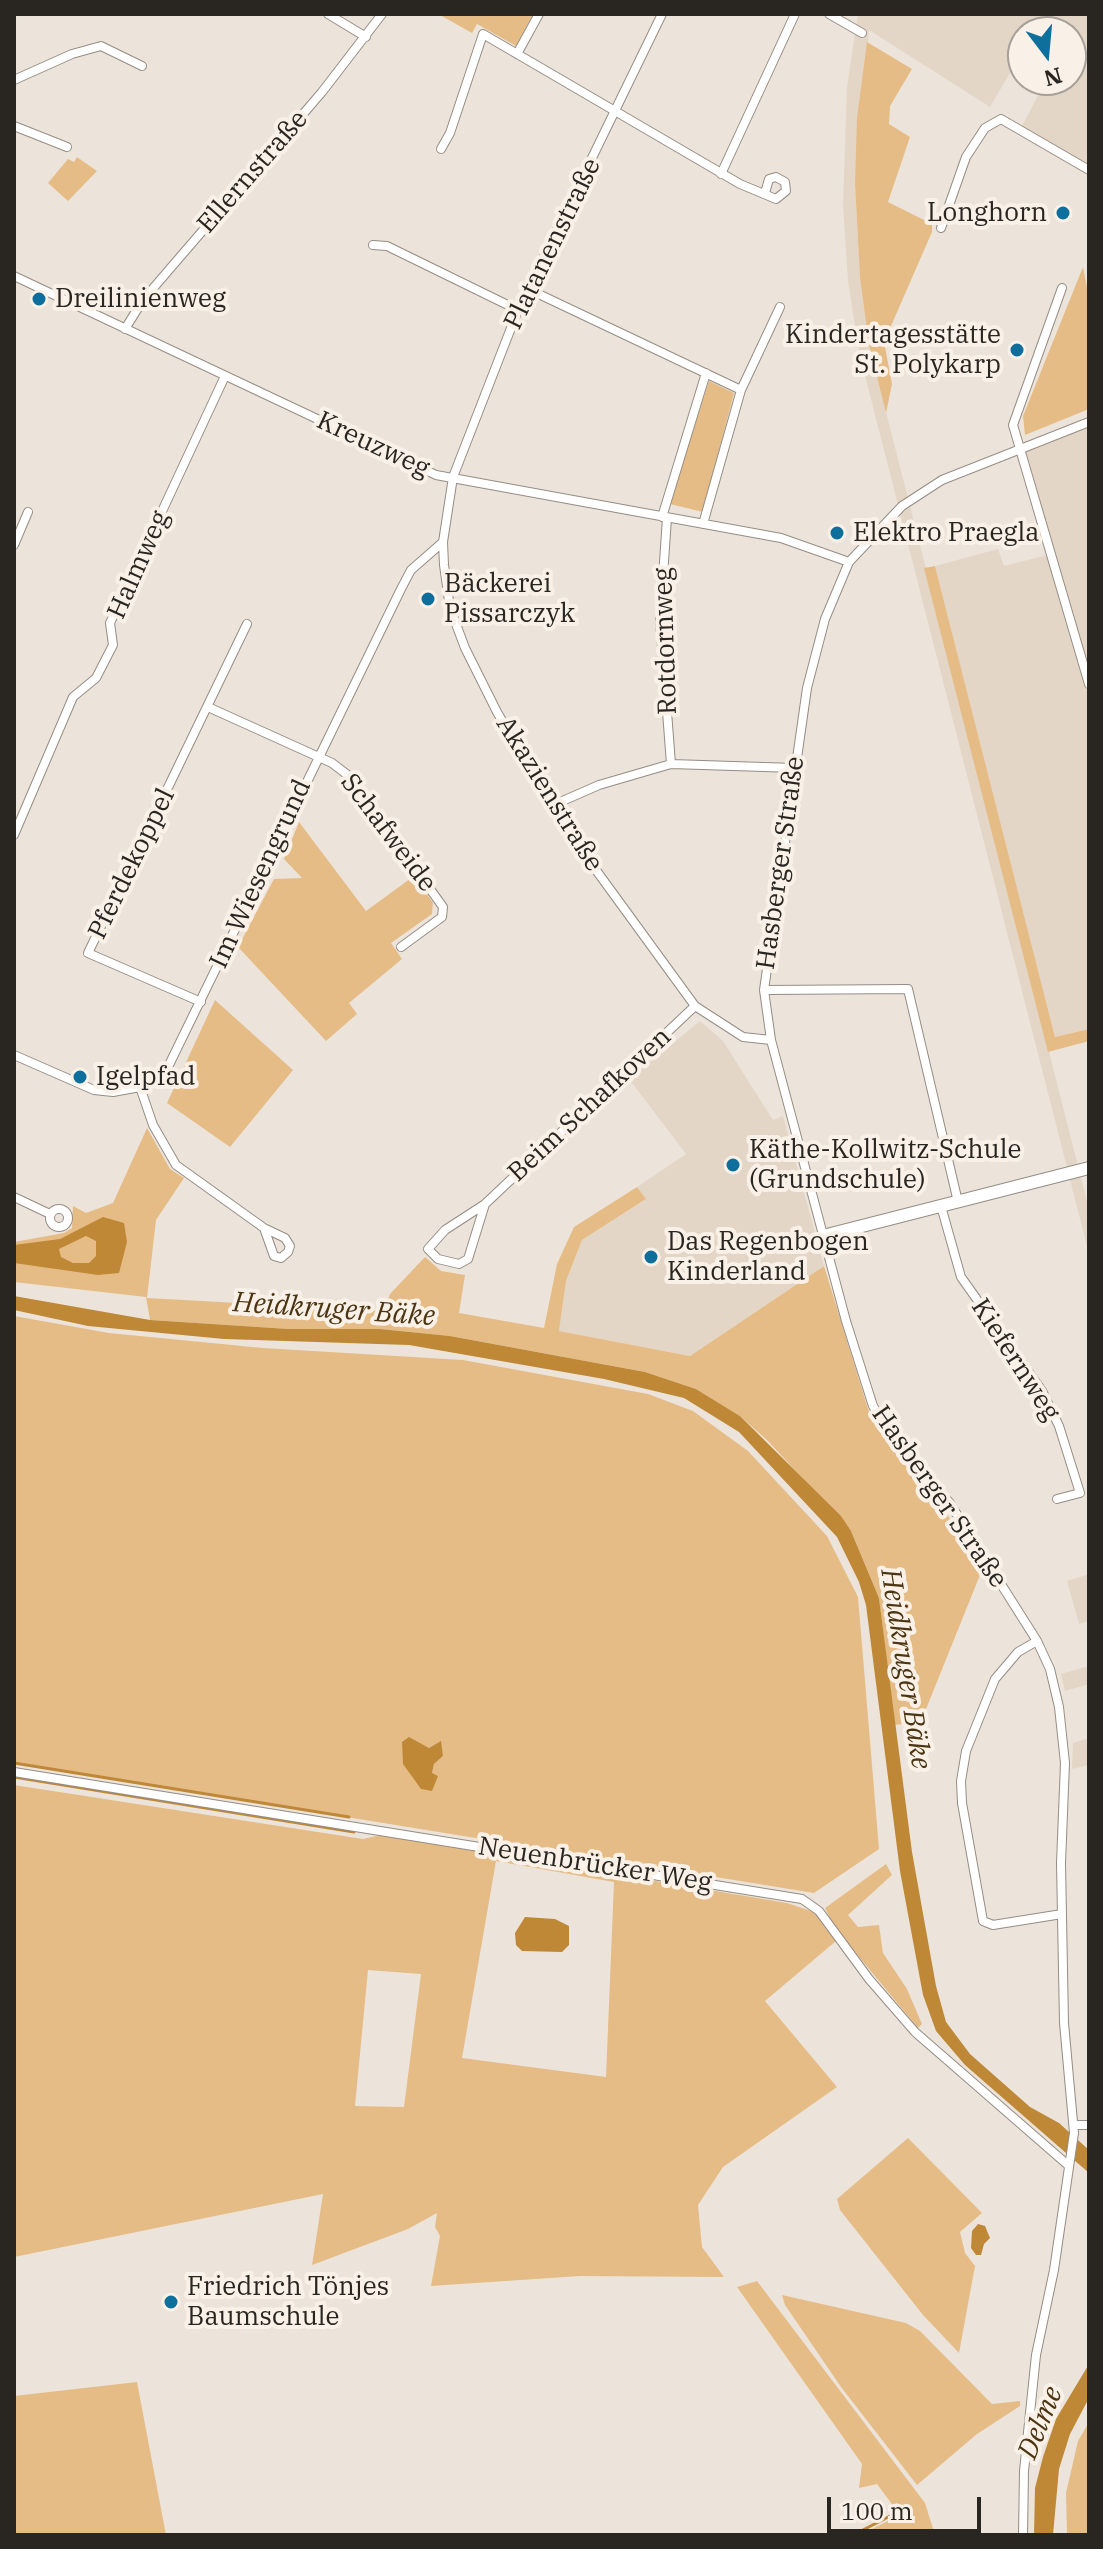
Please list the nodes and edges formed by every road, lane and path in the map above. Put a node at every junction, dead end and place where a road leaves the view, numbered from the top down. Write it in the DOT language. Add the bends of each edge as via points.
graph roads {
  1 [pos="328,14"];
  2 [pos="382,14"];
  3 [pos="539,14"];
  4 [pos="662,14"];
  5 [pos="795,14"];
  6 [pos="829,14"];
  7 [pos="862,33"];
  8 [pos="366,37"];
  9 [pos="517,54"];
  10 [pos="142,66"];
  11 [pos="14,80"];
  12 [pos="617,112"];
  13 [pos="14,126"];
  14 [pos="67,147"];
  15 [pos="441,149"];
  16 [pos="1089,170"];
  17 [pos="721,174"];
  18 [pos="765,193"];
  19 [pos="941,228"];
  20 [pos="373,245"];
  21 [pos="14,276"];
  22 [pos="1062,288"];
  23 [pos="528,289"];
  24 [pos="780,307"];
  25 [pos="518,310"];
  26 [pos="125,329"];
  27 [pos="706,373"];
  28 [pos="225,376"];
  29 [pos="741,390"];
  30 [pos="1089,422"];
  31 [pos="1020,449"];
  32 [pos="453,477"];
  33 [pos="28,512"];
  34 [pos="664,518"];
  35 [pos="703,524"];
  36 [pos="443,542"];
  37 [pos="14,545"];
  38 [pos="849,562"];
  39 [pos="247,624"];
  40 [pos="1089,684"];
  41 [pos="208,707"];
  42 [pos="316,757"];
  43 [pos="671,764"];
  44 [pos="795,768"];
  45 [pos="551,806"];
  46 [pos="14,835"];
  47 [pos="401,947"];
  48 [pos="764,990"];
  49 [pos="201,1002"];
  50 [pos="695,1006"];
  51 [pos="771,1040"];
  52 [pos="14,1055"];
  53 [pos="140,1087"];
  54 [pos="1089,1168"];
  55 [pos="14,1197"];
  56 [pos="958,1202"];
  57 [pos="485,1204"];
  58 [pos="941,1206"];
  59 [pos="50,1214"];
  60 [pos="264,1228"];
  61 [pos="823,1236"];
  62 [pos="1057,1499"];
  63 [pos="1037,1641"];
  64 [pos="14,1772"];
  65 [pos="1062,1914"];
  66 [pos="1089,2125"];
  67 [pos="1074,2129"];
  68 [pos="1069,2166"];
  69 [pos="1023,2535"];
  1 -- 8 [label="street"];
  2 -- 8 [label="street, Ellernstraße"];
  3 -- 9 [label="street"];
  4 -- 12 [label="street, Platanenstraße"];
  5 -- 17 [label="street"];
  6 -- 7 [label="street"];
  8 -- 26 [label="street, Ellernstraße" via="143,300"];
  9 -- 12 [label="street"];
  9 -- 15 [label="street" via="483,34"];
  10 -- 11 [label="street" via="101,46"];
  12 -- 17 [label="street"];
  12 -- 23 [label="street, Platanenstraße"];
  13 -- 14 [label="street"];
  16 -- 19 [label="street" via="1001,119 985,128 966,157"];
  17 -- 18 [label="street"];
  20 -- 25 [label="street" via="387,246"];
  21 -- 26 [label="street, Kreuzweg"];
  22 -- 31 [label="street" via="1013,425"];
  23 -- 25 [label="street, Platanenstraße"];
  23 -- 27 [label="street"];
  24 -- 29 [label="street"];
  25 -- 32 [label="street, Platanenstraße"];
  26 -- 28 [label="street, Kreuzweg"];
  27 -- 29 [label="street"];
  27 -- 34 [label="street, Rotdornweg"];
  28 -- 32 [label="street, Kreuzweg" via="436,475"];
  28 -- 46 [label="street, Halmweg" via="110,623 113,645 96,678 73,697"];
  29 -- 35 [label="street"];
  30 -- 31 [label="street, Hasberger Straße"];
  31 -- 38 [label="street, Hasberger Straße" via="967,468 917,496"];
  31 -- 40 [label="street"];
  32 -- 34 [label="street, Kreuzweg"];
  32 -- 36 [label="street, Akazienstraße"];
  33 -- 37 [label="street"];
  34 -- 35 [label="street, Kreuzweg"];
  34 -- 43 [label="street, Rotdornweg" via="660,620"];
  35 -- 38 [label="street, Kreuzweg" via="781,538"];
  36 -- 42 [label="street, Im Wiesengrund" via="411,570 325,749"];
  36 -- 45 [label="street, Akazienstraße" via="450,608 465,648"];
  38 -- 44 [label="street, Hasberger Straße" via="814,658"];
  39 -- 41 [label="street, Pferdekoppel"];
  41 -- 42 [label="street"];
  41 -- 49 [label="street, Pferdekoppel" via="88,953"];
  42 -- 47 [label="street, Schafweide" via="349,776 443,907 442,917"];
  42 -- 49 [label="street, Im Wiesengrund"];
  43 -- 44 [label="street"];
  43 -- 45 [label="street"];
  44 -- 48 [label="street, Hasberger Straße"];
  45 -- 50 [label="street, Akazienstraße"];
  48 -- 51 [label="street, Hasberger Straße"];
  48 -- 56 [label="street" via="908,989"];
  49 -- 53 [label="street, Im Wiesengrund" via="168,1067"];
  50 -- 51 [label="street, Akazienstraße" via="743,1037"];
  50 -- 57 [label="street, Beim Schafkoven"];
  51 -- 61 [label="street, Hasberger Straße"];
  52 -- 53 [label="street" via="94,1090"];
  53 -- 60 [label="street" via="153,1125 176,1165"];
  54 -- 56 [label="street"];
  55 -- 59 [label="street"];
  56 -- 58 [label="street"];
  57 -- 57 [label="street, Beim Schafkoven" via="445,1230 428,1249 438,1259 459,1264 468,1259"];
  58 -- 61 [label="street"];
  58 -- 62 [label="street, Kiefernweg" via="961,1277 1042,1391 1059,1426 1080,1493"];
  61 -- 63 [label="street, Hasberger Straße" via="860,1371 879,1419 898,1448 949,1502"];
  63 -- 65 [label="street, Hasberger Straße" via="1059,1707 1065,1763"];
  63 -- 65 [label="street" via="1018,1652 995,1679 966,1751 962,1803 983,1921 993,1925"];
  64 -- 68 [label="street, Neuenbrücker Weg" via="802,1899 819,1911 915,2032"];
  65 -- 67 [label="street, Hasberger Straße" via="1064,2023"];
  66 -- 67 [label="street"];
  67 -- 68 [label="street, Hasberger Straße"];
  68 -- 69 [label="street, Hasberger Straße" via="1036,2355"];
}
